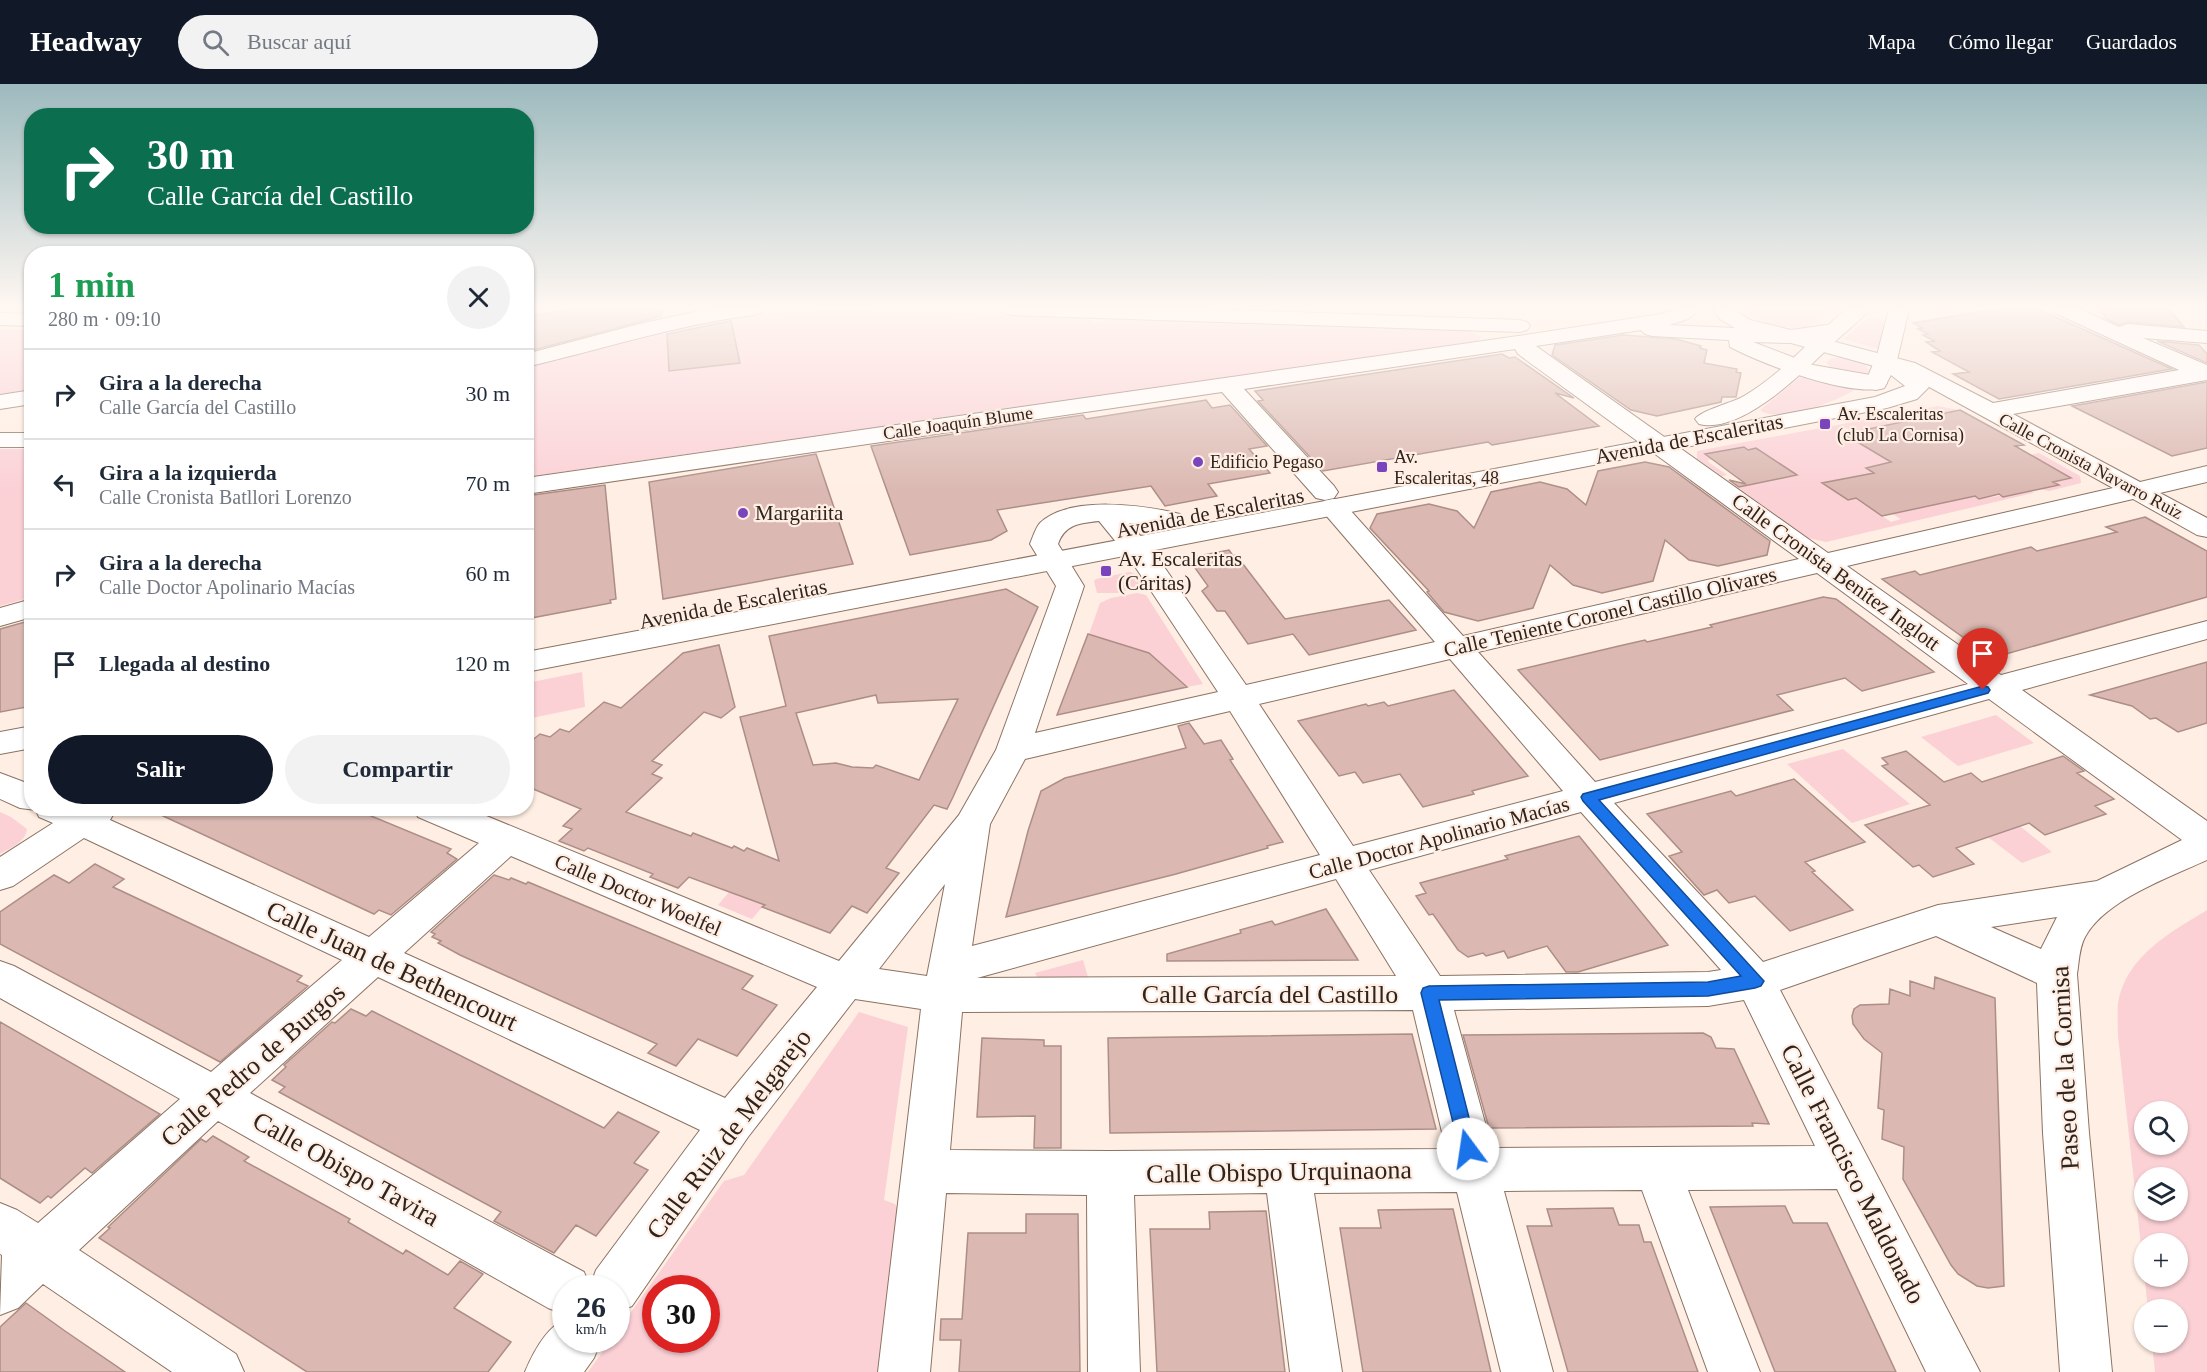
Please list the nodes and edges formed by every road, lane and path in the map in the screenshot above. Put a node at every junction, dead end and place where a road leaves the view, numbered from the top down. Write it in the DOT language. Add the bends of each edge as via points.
graph roads {
  1 [pos="1334,369"];
  2 [pos="1554,369"];
  3 [pos="1759,369"];
  4 [pos="1795,369"];
  5 [pos="1811,369"];
  6 [pos="1876,369"];
  7 [pos="1883,369"];
  8 [pos="1930,369"];
  9 [pos="1882,373"];
  10 [pos="2205,373"];
  11 [pos="1228,385"];
  12 [pos="1770,389"];
  13 [pos="24,398"];
  14 [pos="0,402"];
  15 [pos="1981,407"];
  16 [pos="1827,412"];
  17 [pos="1650,438"];
  18 [pos="0,440"];
  19 [pos="24,440"];
  20 [pos="2207,474"];
  21 [pos="534,485"];
  22 [pos="2135,490"];
  23 [pos="1329,499"];
  24 [pos="1179,527"];
  25 [pos="2207,529"];
  26 [pos="1126,535"];
  27 [pos="1048,552"];
  28 [pos="1824,564"];
  29 [pos="1018,568"];
  30 [pos="1070,586"];
  31 [pos="24,610"];
  32 [pos="0,617"];
  33 [pos="2207,630"];
  34 [pos="534,642"];
  35 [pos="1456,648"];
  36 [pos="534,660"];
  37 [pos="1995,687"];
  38 [pos="1238,698"];
  39 [pos="24,738"];
  40 [pos="0,743"];
  41 [pos="1012,750"];
  42 [pos="24,758"];
  43 [pos="0,762"];
  44 [pos="0,785"];
  45 [pos="24,796"];
  46 [pos="1588,797"];
  47 [pos="75,816"];
  48 [pos="85,816"];
  49 [pos="450,816"];
  50 [pos="972,824"];
  51 [pos="506,840"];
  52 [pos="2207,842"];
  53 [pos="1347,863"];
  54 [pos="0,876"];
  55 [pos="2102,895"];
  56 [pos="1938,920"];
  57 [pos="375,958"];
  58 [pos="2057,974"];
  59 [pos="0,978"];
  60 [pos="845,981"];
  61 [pos="1755,981"];
  62 [pos="946,982"];
  63 [pos="1429,993"];
  64 [pos="213,1097"];
  65 [pos="732,1124"];
  66 [pos="1849,1167"];
  67 [pos="1657,1169"];
  68 [pos="1473,1170"];
  69 [pos="925,1172"];
  70 [pos="1287,1172"];
  71 [pos="1110,1173"];
  72 [pos="0,1226"];
  73 [pos="42,1253"];
  74 [pos="623,1275"];
  75 [pos="552,1282"];
  76 [pos="0,1290"];
  77 [pos="566,1353"];
  78 [pos="1954,1370"];
  79 [pos="218,1372"];
  80 [pos="551,1372"];
  81 [pos="904,1372"];
  82 [pos="1114,1372"];
  83 [pos="1316,1372"];
  84 [pos="1527,1372"];
  85 [pos="1734,1372"];
  86 [pos="2085,1372"];
  1 -- 11 [label="street, Calle Joaquín Blume"];
  2 -- 17 [label="street, Calle Cronista Benítez Inglott"];
  3 -- 12 [label="street"];
  4 -- 12 [label="street, Avenida de Escaleritas"];
  5 -- 9 [label="street" via="1856,381"];
  6 -- 9 [label="street, Calle Cronista Navarro Ruiz"];
  7 -- 9 [label="street"];
  8 -- 15 [label="street, Calle Cronista Navarro Ruiz"];
  9 -- 15 [label="street, Calle Cronista Navarro Ruiz" via="1930,378"];
  9 -- 16 [label="street, Avenida de Escaleritas" via="1869,391"];
  9 -- 16 [label="street, Avenida de Escaleritas" via="1908,375 1918,387 1901,397"];
  10 -- 15 [label="street"];
  11 -- 21 [label="street, Calle Joaquín Blume"];
  11 -- 23 [label="street, Calle Francisco Maldonado"];
  12 -- 17 [label="street, Avenida de Escaleritas" via="1744,407"];
  13 -- 14 [label="street"];
  15 -- 22 [label="street, Calle Cronista Navarro Ruiz"];
  16 -- 17 [label="street, Avenida de Escaleritas"];
  17 -- 23 [label="street, Avenida de Escaleritas"];
  17 -- 28 [label="street, Calle Cronista Benítez Inglott"];
  18 -- 19 [label="street"];
  20 -- 22 [label="street, Calle Teniente Coronel Castillo Olivares"];
  22 -- 25 [label="street, Calle Cronista Navarro Ruiz"];
  22 -- 28 [label="street, Calle Teniente Coronel Castillo Olivares"];
  23 -- 24 [label="street, Avenida de Escaleritas"];
  23 -- 35 [label="street, Calle Francisco Maldonado"];
  24 -- 26 [label="street"];
  24 -- 26 [label="street"];
  26 -- 27 [label="street, Avenida de Escaleritas"];
  26 -- 27 [label="street" via="1078,516 1057,523 1048,531"];
  26 -- 38 [label="street"];
  27 -- 29 [label="street, Avenida de Escaleritas"];
  27 -- 30 [label="street"];
  27 -- 34 [label="street, Avenida de Escaleritas"];
  28 -- 35 [label="street, Calle Teniente Coronel Castillo Olivares"];
  28 -- 37 [label="street, Calle Cronista Benítez Inglott"];
  29 -- 30 [label="street" via="1045,570"];
  29 -- 36 [label="street, Avenida de Escaleritas"];
  30 -- 41 [label="street"];
  31 -- 32 [label="street"];
  33 -- 37 [label="street, Calle Doctor Apolinario Macías"];
  35 -- 38 [label="street, Calle Teniente Coronel Castillo Olivares"];
  35 -- 46 [label="street, Calle Francisco Maldonado"];
  37 -- 46 [label="street, Calle Doctor Apolinario Macías"];
  37 -- 52 [label="street, Calle Cronista Benítez Inglott"];
  38 -- 41 [label="street, Calle Teniente Coronel Castillo Olivares"];
  38 -- 53 [label="street"];
  39 -- 40 [label="street"];
  41 -- 50 [label="street"];
  42 -- 43 [label="street"];
  44 -- 45 [label="street"];
  46 -- 53 [label="street, Calle Doctor Apolinario Macías"];
  46 -- 61 [label="street, Calle Francisco Maldonado"];
  47 -- 54 [label="street"];
  48 -- 57 [label="street, Calle Juan de Bethencourt"];
  49 -- 51 [label="street, Calle Doctor Woelfel"];
  50 -- 60 [label="street, Calle Ruiz de Melgarejo"];
  50 -- 62 [label="street"];
  51 -- 57 [label="street, Calle Pedro de Burgos"];
  51 -- 60 [label="street, Calle Doctor Woelfel"];
  52 -- 55 [label="street, Paseo de la Cornisa"];
  53 -- 62 [label="street, Calle Doctor Apolinario Macías"];
  53 -- 63 [label="street"];
  55 -- 56 [label="street, Calle García del Castillo"];
  55 -- 58 [label="street, Paseo de la Cornisa" via="2086,908 2066,935"];
  56 -- 58 [label="street"];
  56 -- 61 [label="street, Calle García del Castillo"];
  57 -- 64 [label="street, Calle Pedro de Burgos"];
  57 -- 65 [label="street, Calle Juan de Bethencourt"];
  58 -- 86 [label="street, Paseo de la Cornisa"];
  59 -- 64 [label="street, Calle Obispo Tavira"];
  60 -- 62 [label="street, Calle García del Castillo"];
  60 -- 65 [label="street, Calle Ruiz de Melgarejo"];
  61 -- 63 [label="street, Calle García del Castillo" via="1708,989"];
  61 -- 66 [label="street, Calle Francisco Maldonado"];
  62 -- 63 [label="street, Calle García del Castillo"];
  62 -- 69 [label="street"];
  63 -- 68 [label="street"];
  64 -- 73 [label="street, Calle Pedro de Burgos"];
  64 -- 75 [label="street, Calle Obispo Tavira"];
  65 -- 74 [label="street, Calle Ruiz de Melgarejo"];
  66 -- 67 [label="street, Calle Obispo Urquinaona"];
  66 -- 78 [label="street, Calle Francisco Maldonado"];
  67 -- 68 [label="street, Calle Obispo Urquinaona"];
  67 -- 85 [label="street"];
  68 -- 70 [label="street, Calle Obispo Urquinaona"];
  68 -- 84 [label="street"];
  69 -- 71 [label="street, Calle Obispo Urquinaona"];
  69 -- 81 [label="street"];
  70 -- 71 [label="street, Calle Obispo Urquinaona"];
  70 -- 83 [label="street"];
  71 -- 82 [label="street"];
  72 -- 73 [label="street"];
  73 -- 76 [label="street, Calle Pedro de Burgos"];
  73 -- 79 [label="street"];
  77 -- 80 [label="street"];
}
